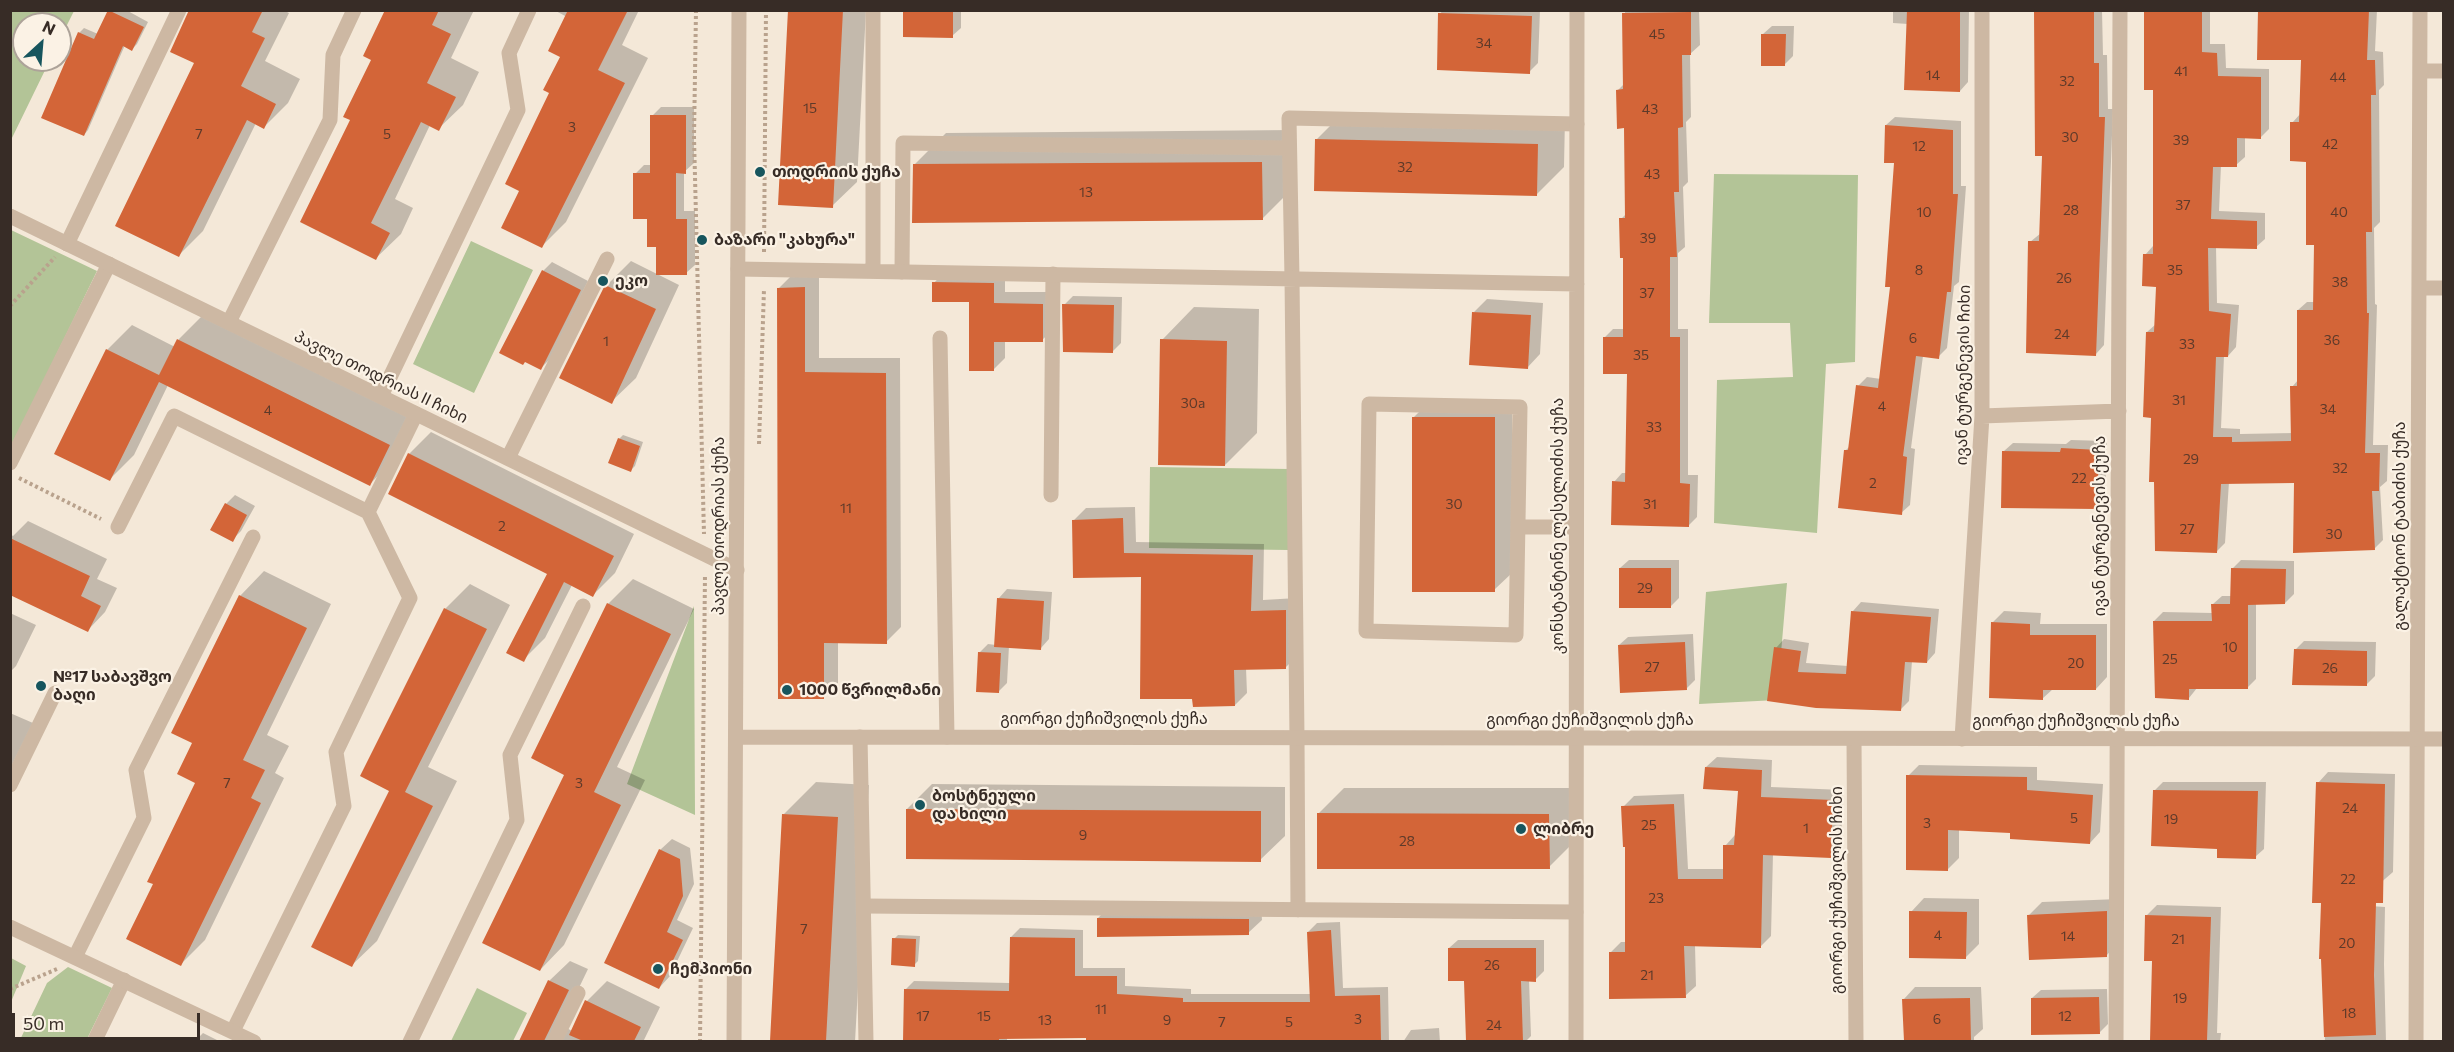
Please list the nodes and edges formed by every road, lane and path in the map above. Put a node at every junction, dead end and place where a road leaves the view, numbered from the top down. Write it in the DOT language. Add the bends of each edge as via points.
graph roads {
  1 [pos="179,10"];
  2 [pos="354,10"];
  3 [pos="529,10"];
  4 [pos="696,10"];
  5 [pos="739,10"];
  6 [pos="873,10"];
  7 [pos="1577,10"];
  8 [pos="1982,10"];
  9 [pos="2120,10"];
  10 [pos="2420,10"];
  11 [pos="2420,71"];
  12 [pos="2444,71"];
  13 [pos="1577,124"];
  14 [pos="1289,148"];
  15 [pos="10,216"];
  16 [pos="68,244"];
  17 [pos="607,259"];
  18 [pos="109,264"];
  19 [pos="738,269"];
  20 [pos="873,271"];
  21 [pos="902,272"];
  22 [pos="1053,274"];
  23 [pos="1292,278"];
  24 [pos="1577,284"];
  25 [pos="2419,288"];
  26 [pos="2444,288"];
  27 [pos="10,306"];
  28 [pos="229,322"];
  29 [pos="940,338"];
  30 [pos="381,396"];
  31 [pos="2119,411"];
  32 [pos="416,414"];
  33 [pos="1982,416"];
  34 [pos="508,459"];
  35 [pos="10,463"];
  36 [pos="10,474"];
  37 [pos="1051,495"];
  38 [pos="368,512"];
  39 [pos="118,527"];
  40 [pos="1518,527"];
  41 [pos="1576,527"];
  42 [pos="253,537"];
  43 [pos="705,554"];
  44 [pos="737,570"];
  45 [pos="583,606"];
  46 [pos="55,693"];
  47 [pos="736,737"];
  48 [pos="860,737"];
  49 [pos="947,738"];
  50 [pos="1297,738"];
  51 [pos="1576,738"];
  52 [pos="1854,739"];
  53 [pos="1962,739"];
  54 [pos="2117,739"];
  55 [pos="2417,739"];
  56 [pos="2444,739"];
  57 [pos="10,786"];
  58 [pos="864,906"];
  59 [pos="1298,910"];
  60 [pos="1576,912"];
  61 [pos="10,927"];
  62 [pos="75,957"];
  63 [pos="124,980"];
  64 [pos="10,989"];
  65 [pos="578,993"];
  66 [pos="233,1032"];
  67 [pos="94,1041"];
  68 [pos="254,1041"];
  69 [pos="410,1041"];
  70 [pos="554,1041"];
  71 [pos="699,1041"];
  72 [pos="734,1041"];
  73 [pos="866,1041"];
  74 [pos="1576,1041"];
  75 [pos="1856,1041"];
  76 [pos="2116,1041"];
  77 [pos="2416,1041"];
  1 -- 16 [label="street"];
  2 -- 28 [label="street" via="333,55 330,120"];
  3 -- 30 [label="street" via="509,52 518,110"];
  4 -- 43 [label="path" via="694,138"];
  5 -- 19 [label="street, პავლე თოდრიას ქუჩა"];
  6 -- 20 [label="street"];
  7 -- 13 [label="street, კონსტანტინე ლესელიძის ქუჩა"];
  8 -- 33 [label="street, ივან ტურგენევის ჩიხი"];
  9 -- 31 [label="street, ივან ტურგენევის ქუჩა"];
  10 -- 11 [label="street, გალაქტიონ ტაბიძის ქუჩა"];
  11 -- 12 [label="street"];
  11 -- 25 [label="street, გალაქტიონ ტაბიძის ქუჩა"];
  13 -- 14 [label="street" via="1289,118"];
  13 -- 24 [label="street, კონსტანტინე ლესელიძის ქუჩა"];
  14 -- 21 [label="street" via="903,143"];
  14 -- 23 [label="street"];
  15 -- 16 [label="street, პავლე თოდრიას II ჩიხი"];
  16 -- 18 [label="street, პავლე თოდრიას II ჩიხი"];
  16 -- 27 [label="path"];
  17 -- 34 [label="street"];
  18 -- 28 [label="street, პავლე თოდრიას II ჩიხი"];
  18 -- 35 [label="street"];
  19 -- 20 [label="street"];
  19 -- 44 [label="street, პავლე თოდრიას ქუჩა"];
  20 -- 21 [label="street"];
  21 -- 22 [label="street"];
  22 -- 23 [label="street"];
  22 -- 37 [label="street"];
  23 -- 24 [label="street"];
  23 -- 50 [label="street"];
  24 -- 41 [label="street, კონსტანტინე ლესელიძის ქუჩა"];
  25 -- 26 [label="street"];
  25 -- 55 [label="street, გალაქტიონ ტაბიძის ქუჩა"];
  28 -- 30 [label="street, პავლე თოდრიას II ჩიხი"];
  29 -- 49 [label="street"];
  30 -- 32 [label="street, პავლე თოდრიას II ჩიხი"];
  31 -- 33 [label="street"];
  31 -- 54 [label="street, ივან ტურგენევის ქუჩა"];
  32 -- 34 [label="street, პავლე თოდრიას II ჩიხი"];
  32 -- 38 [label="street"];
  33 -- 53 [label="street, ივან ტურგენევის ჩიხი"];
  34 -- 43 [label="street, პავლე თოდრიას II ჩიხი"];
  36 -- 39 [label="path"];
  38 -- 39 [label="street" via="174,416"];
  38 -- 66 [label="street" via="410,598 336,752 344,806"];
  40 -- 40 [label="street" via="1520,407 1370,404 1366,632 1516,635"];
  40 -- 41 [label="street"];
  41 -- 51 [label="street, კონსტანტინე ლესელიძის ქუჩა"];
  42 -- 62 [label="street" via="136,770 144,818"];
  43 -- 44 [label="street, პავლე თოდრიას II ჩიხი"];
  43 -- 71 [label="path"];
  44 -- 47 [label="street, პავლე თოდრიას ქუჩა"];
  45 -- 69 [label="street" via="510,755 517,820"];
  46 -- 57 [label="street"];
  47 -- 48 [label="street, გიორგი ქუჩიშვილის ქუჩა"];
  47 -- 72 [label="street, პავლე თოდრიას ქუჩა"];
  48 -- 49 [label="street, გიორგი ქუჩიშვილის ქუჩა"];
  48 -- 58 [label="street"];
  49 -- 50 [label="street, გიორგი ქუჩიშვილის ქუჩა"];
  50 -- 51 [label="street, გიორგი ქუჩიშვილის ქუჩა"];
  50 -- 59 [label="street"];
  51 -- 52 [label="street, გიორგი ქუჩიშვილის ქუჩა"];
  51 -- 60 [label="street, კონსტანტინე ლესელიძის ქუჩა"];
  52 -- 53 [label="street, გიორგი ქუჩიშვილის ქუჩა"];
  52 -- 75 [label="street, გიორგი ქუჩიშვილის ჩიხი"];
  53 -- 54 [label="street, გიორგი ქუჩიშვილის ქუჩა"];
  54 -- 55 [label="street, გიორგი ქუჩიშვილის ქუჩა"];
  54 -- 76 [label="street, ივან ტურგენევის ქუჩა"];
  55 -- 56 [label="street, გიორგი ქუჩიშვილის ქუჩა"];
  55 -- 77 [label="street, გალაქტიონ ტაბიძის ქუჩა"];
  58 -- 59 [label="street"];
  58 -- 73 [label="street"];
  59 -- 60 [label="street"];
  60 -- 74 [label="street, კონსტანტინე ლესელიძის ქუჩა"];
  61 -- 62 [label="street"];
  62 -- 63 [label="street"];
  62 -- 64 [label="path" via="51,973"];
  63 -- 66 [label="street"];
  63 -- 67 [label="street"];
  65 -- 70 [label="street"];
  66 -- 68 [label="street"];
}
